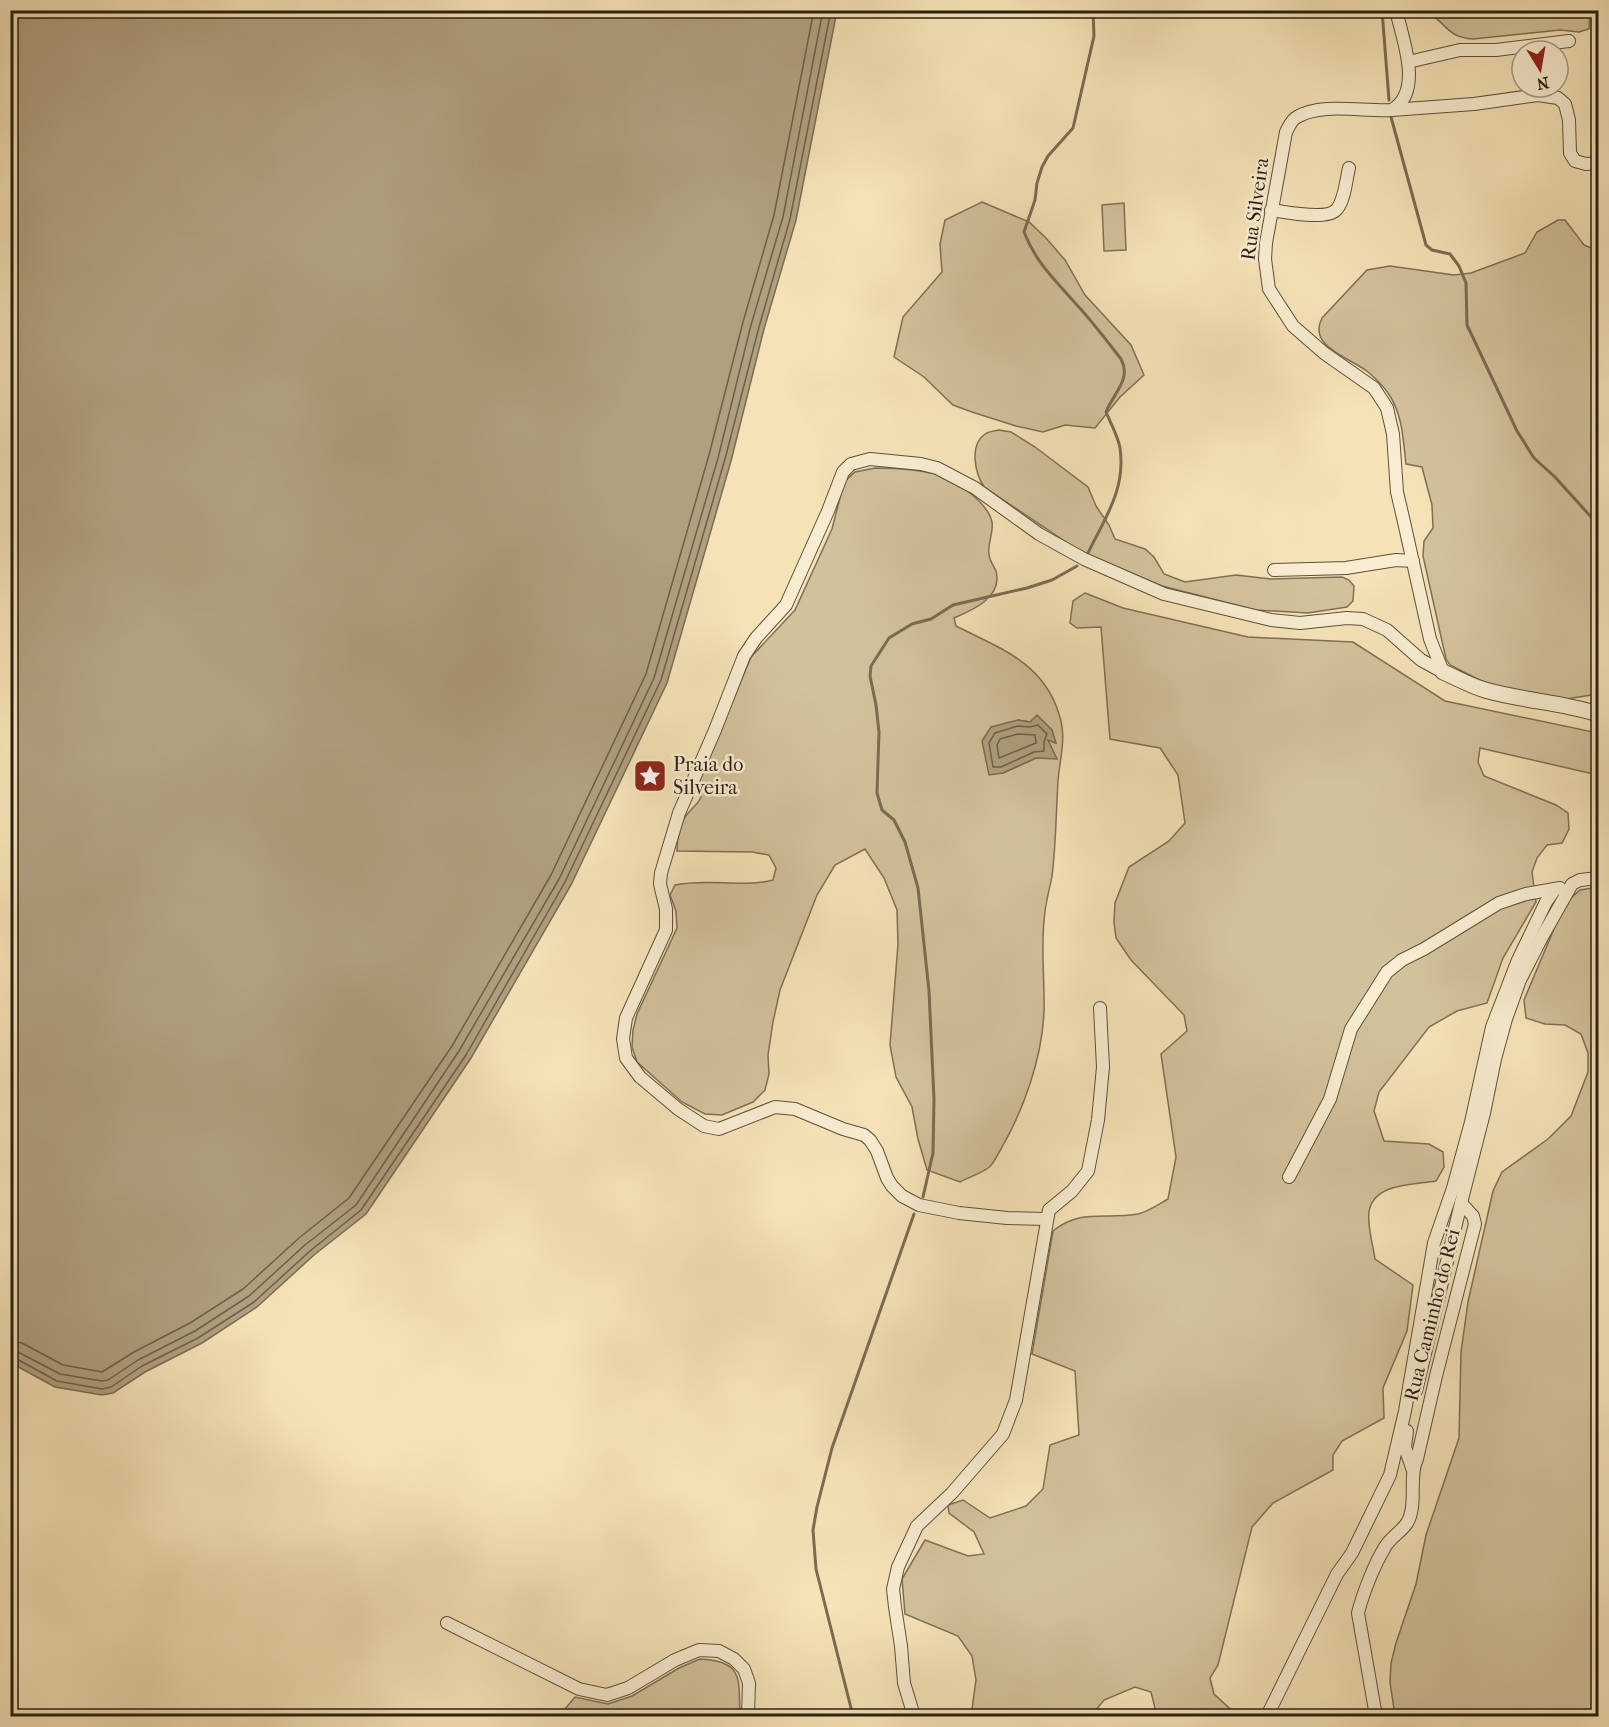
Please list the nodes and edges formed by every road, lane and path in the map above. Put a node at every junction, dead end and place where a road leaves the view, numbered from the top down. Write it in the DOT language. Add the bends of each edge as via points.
graph roads {
  1 [pos="1396,10"];
  2 [pos="1510,48"];
  3 [pos="1408,63"];
  4 [pos="1392,110"];
  5 [pos="1599,164"];
  6 [pos="1349,168"];
  7 [pos="1271,210"];
  8 [pos="1413,561"];
  9 [pos="1274,570"];
  10 [pos="1443,672"];
  11 [pos="1599,714"];
  12 [pos="1599,878"];
  13 [pos="1572,884"];
  14 [pos="1555,889"];
  15 [pos="1100,1008"];
  16 [pos="1289,1177"];
  17 [pos="1461,1203"];
  18 [pos="1047,1219"];
  19 [pos="1412,1468"];
  20 [pos="447,1623"];
  21 [pos="748,1716"];
  22 [pos="914,1716"];
  23 [pos="1267,1716"];
  24 [pos="1376,1716"];
  1 -- 3 [label="street"];
  2 -- 3 [label="street" via="1460,50"];
  3 -- 4 [label="street" via="1407,92"];
  4 -- 5 [label="street" via="1538,95 1558,98 1565,104 1569,120 1570,153 1575,161"];
  4 -- 7 [label="street, Rua Silveira" via="1322,110 1292,121 1286,132"];
  6 -- 7 [label="street" via="1336,212 1327,216"];
  7 -- 8 [label="street, Rua Silveira" via="1265,259 1269,289 1276,302 1293,326 1374,388 1387,408 1397,492"];
  8 -- 9 [label="street" via="1353,568"];
  8 -- 10 [label="street, Rua Silveira" via="1430,639"];
  10 -- 11 [label="street" via="1484,689"];
  10 -- 18 [label="street" via="1387,630 1364,619 1271,620 1164,594 1084,559 937,468 870,459 851,464 843,472 786,605 744,656 679,813 661,873 666,930 626,1018 626,1058 640,1077 704,1126 719,1129 784,1106 870,1140 892,1186 919,1205 959,1213"];
  12 -- 13 [label="street"];
  13 -- 14 [label="street"];
  13 -- 17 [label="street, Rua Caminho do Rei" via="1520,980 1506,1019"];
  14 -- 16 [label="street" via="1499,903 1387,972 1351,1029 1330,1099"];
  14 -- 23 [label="street" via="1518,960 1492,1027 1459,1166 1434,1243 1390,1475"];
  15 -- 18 [label="street" via="1103,1066 1088,1171 1049,1210"];
  17 -- 19 [label="street" via="1407,1431 1405,1447"];
  17 -- 19 [label="street, Rua Caminho do Rei" via="1475,1224"];
  18 -- 22 [label="street" via="1009,1422 993,1448 918,1526 898,1567 893,1588 895,1607 904,1683"];
  19 -- 24 [label="street, Rua Caminho do Rei" via="1407,1522 1385,1546 1358,1613"];
  20 -- 21 [label="street" via="579,1689 607,1695 699,1650 719,1651 744,1669 749,1683"];
}
